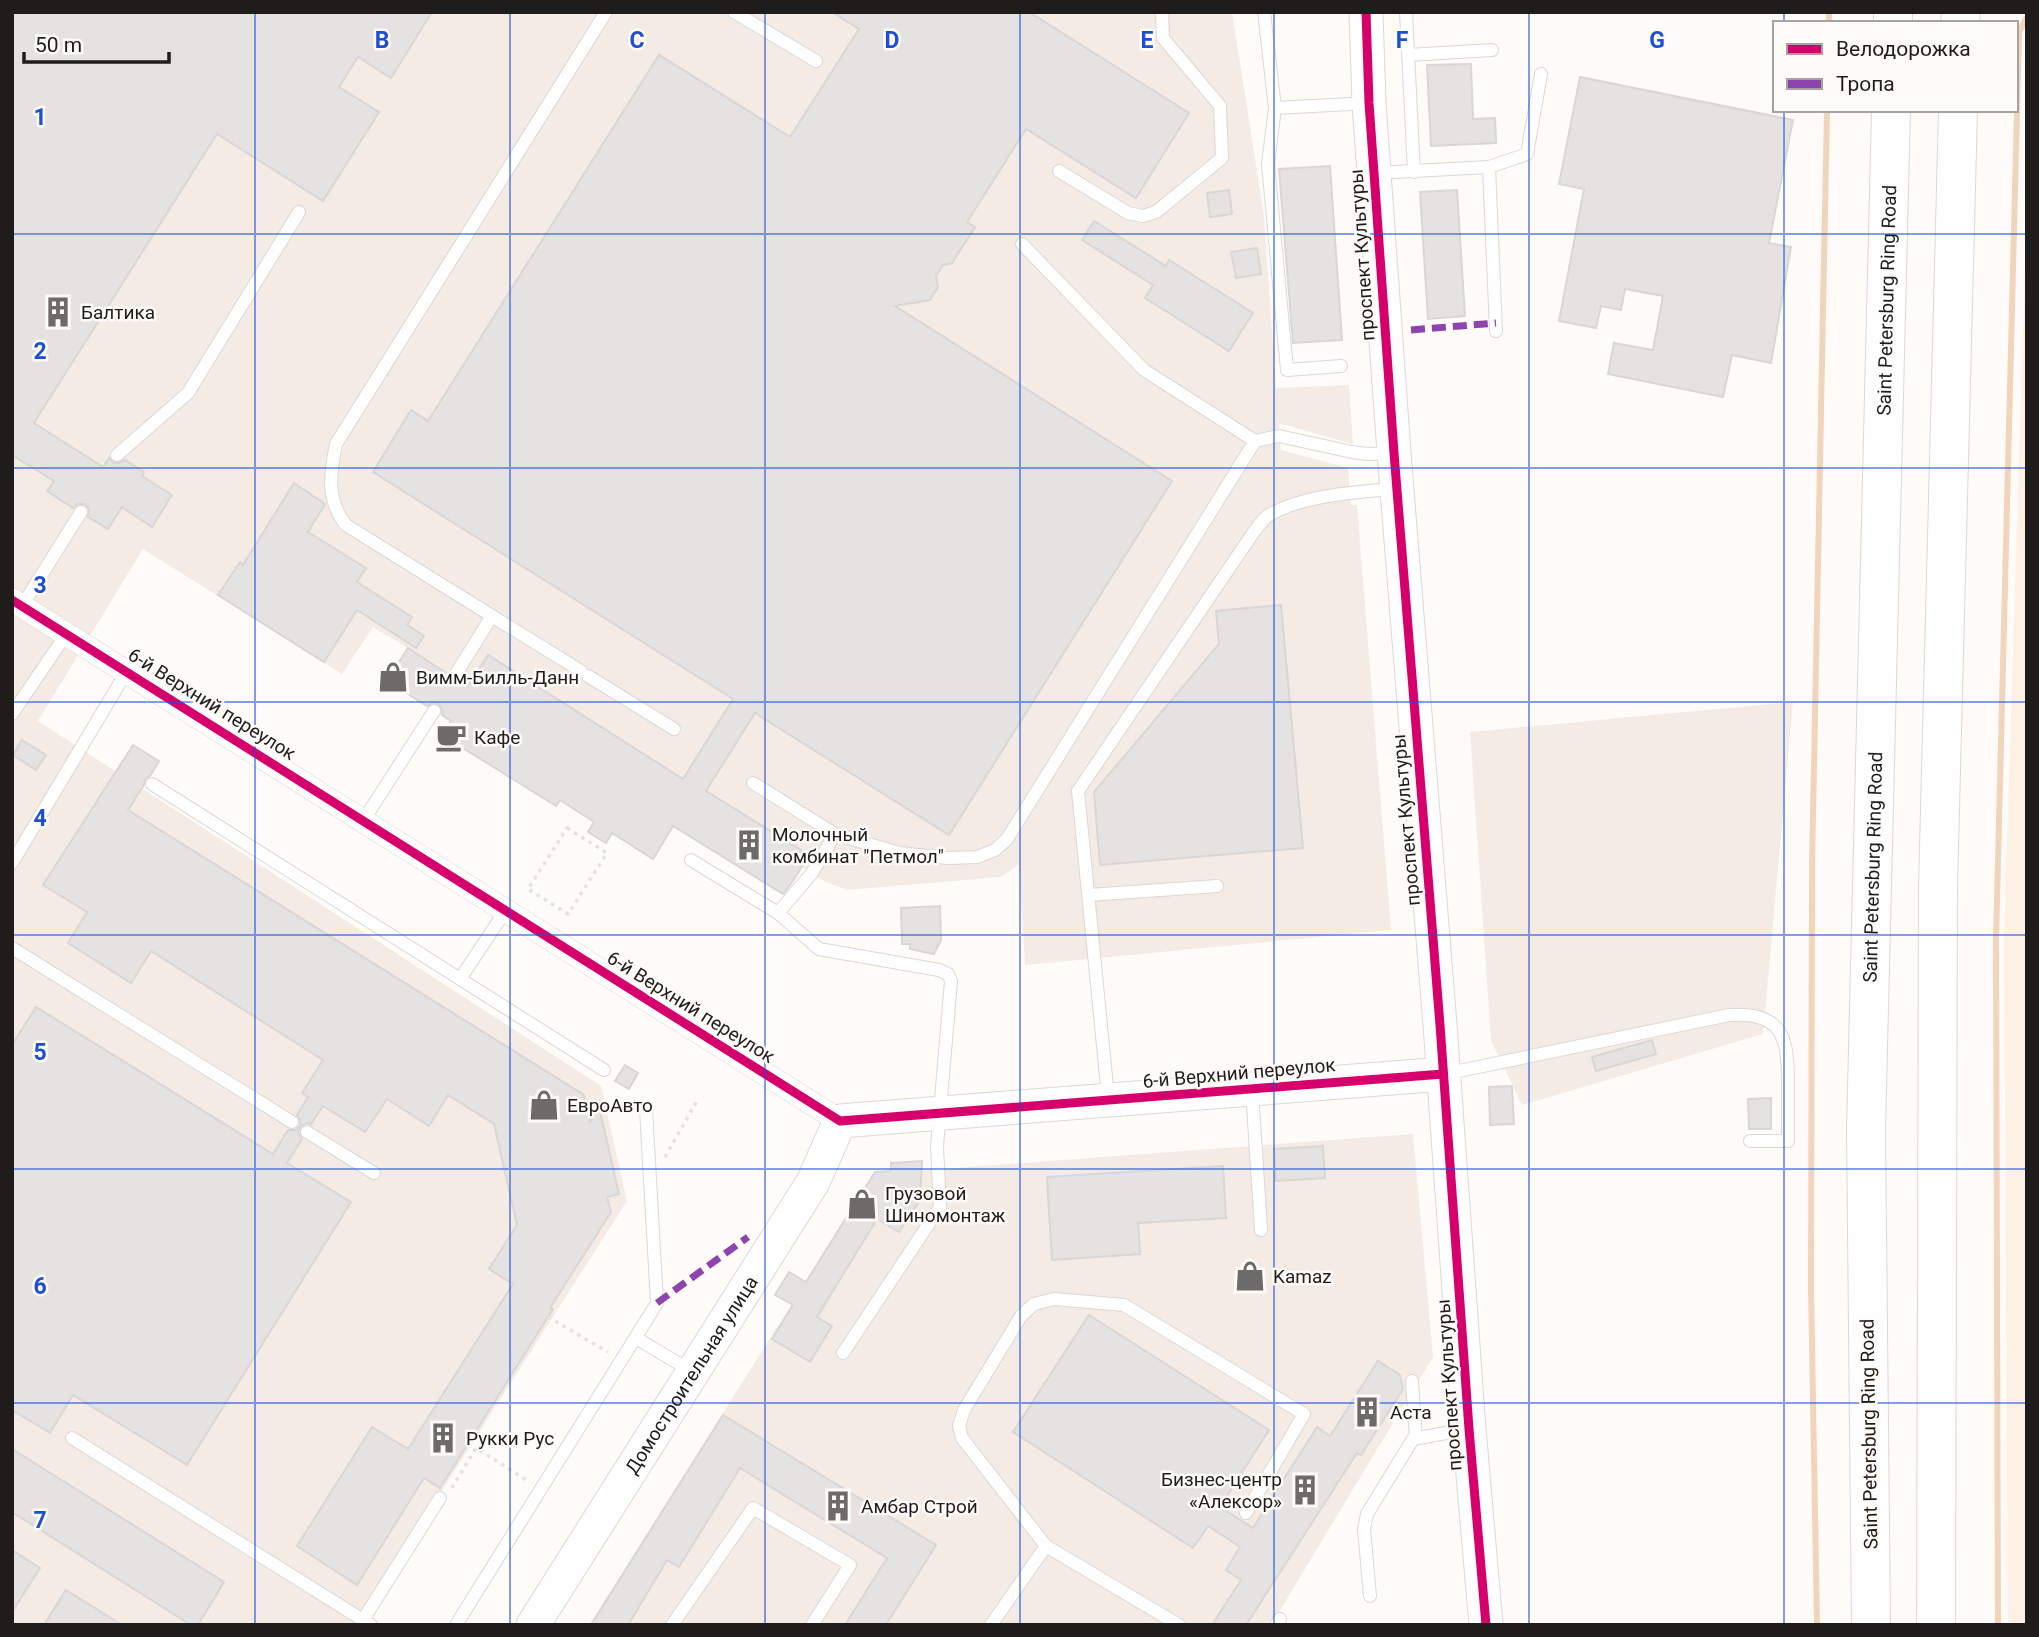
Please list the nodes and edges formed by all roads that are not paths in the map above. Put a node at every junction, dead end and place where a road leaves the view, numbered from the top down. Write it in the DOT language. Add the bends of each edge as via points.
graph roads {
  1 [pos="606,12"];
  2 [pos="734,12"];
  3 [pos="1162,12"];
  4 [pos="1264,12"];
  5 [pos="1366,12"];
  6 [pos="1406,12"];
  7 [pos="1492,50"];
  8 [pos="1408,55"];
  9 [pos="816,61"];
  10 [pos="1541,74"];
  11 [pos="1369,103"];
  12 [pos="1275,107"];
  13 [pos="1891,112"];
  14 [pos="1958,112"];
  15 [pos="1489,167"];
  16 [pos="1059,172"];
  17 [pos="1414,172"];
  18 [pos="1374,173"];
  19 [pos="299,212"];
  20 [pos="1021,244"];
  21 [pos="1496,331"];
  22 [pos="1341,366"];
  23 [pos="1255,441"];
  24 [pos="1394,453"];
  25 [pos="117,455"];
  26 [pos="1397,489"];
  27 [pos="81,512"];
  28 [pos="17,603"];
  29 [pos="492,616"];
  30 [pos="66,633"];
  31 [pos="128,671"];
  32 [pos="454,677"];
  33 [pos="434,710"];
  34 [pos="12,714"];
  35 [pos="674,729"];
  36 [pos="753,783"];
  37 [pos="152,784"];
  38 [pos="363,821"];
  39 [pos="835,834"];
  40 [pos="691,860"];
  41 [pos="12,863"];
  42 [pos="1217,886"];
  43 [pos="1090,895"];
  44 [pos="506,910"];
  45 [pos="778,913"];
  46 [pos="12,949"];
  47 [pos="460,979"];
  48 [pos="604,1070"];
  49 [pos="1443,1074"];
  50 [pos="1252,1089"];
  51 [pos="1109,1101"];
  52 [pos="646,1109"];
  53 [pos="939,1114"];
  54 [pos="841,1121"];
  55 [pos="292,1122"];
  56 [pos="307,1132"];
  57 [pos="1750,1141"];
  58 [pos="374,1173"];
  59 [pos="1261,1230"];
  60 [pos="636,1338"];
  61 [pos="843,1353"];
  62 [pos="693,1372"];
  63 [pos="1412,1381"];
  64 [pos="1469,1429"];
  65 [pos="72,1438"];
  66 [pos="1416,1438"];
  67 [pos="440,1498"];
  68 [pos="1246,1513"];
  69 [pos="1046,1546"];
  70 [pos="1370,1596"];
  71 [pos="367,1622"];
  72 [pos="456,1625"];
  73 [pos="533,1625"];
  74 [pos="672,1625"];
  75 [pos="812,1625"];
  76 [pos="991,1625"];
  77 [pos="1179,1625"];
  78 [pos="1486,1625"];
  79 [pos="1871,1625"];
  80 [pos="1937,1625"];
  1 -- 29 [label="lane" via="336,444 332,462 332,499 346,525"];
  2 -- 9 [label="lane"];
  3 -- 16 [label="lane" via="1163,38 1220,106 1222,158 1156,212 1143,216 1128,213"];
  4 -- 12 [label="lane"];
  5 -- 11 [label="street, проспект Культуры"];
  6 -- 8 [label="lane"];
  7 -- 8 [label="lane"];
  8 -- 17 [label="lane"];
  10 -- 15 [label="lane" via="1527,154"];
  11 -- 12 [label="lane"];
  11 -- 18 [label="street, проспект Культуры"];
  12 -- 22 [label="lane" via="1268,164 1287,370"];
  13 -- 79 [label="highway, Saint Petersburg Ring Road" via="1866,1116"];
  14 -- 80 [label="highway" via="1938,887"];
  15 -- 17 [label="lane"];
  15 -- 21 [label="lane"];
  17 -- 18 [label="lane"];
  18 -- 24 [label="street, проспект Культуры"];
  19 -- 25 [label="lane" via="188,393"];
  20 -- 23 [label="lane" via="1144,370"];
  23 -- 24 [label="lane" via="1279,436 1352,452"];
  23 -- 39 [label="lane" via="1007,839 977,857 948,858 899,853"];
  24 -- 26 [label="street, проспект Культуры"];
  26 -- 43 [label="lane" via="1350,492 1292,505 1267,517 1251,536 1078,791"];
  26 -- 49 [label="street, проспект Культуры"];
  27 -- 28 [label="lane"];
  28 -- 30 [label="street, 6-й Верхний переулок"];
  29 -- 32 [label="lane"];
  29 -- 35 [label="lane"];
  30 -- 31 [label="street, 6-й Верхний переулок"];
  30 -- 34 [label="lane"];
  31 -- 38 [label="street, 6-й Верхний переулок"];
  31 -- 41 [label="lane"];
  33 -- 38 [label="lane"];
  36 -- 39 [label="lane"];
  37 -- 47 [label="lane"];
  38 -- 44 [label="street, 6-й Верхний переулок"];
  39 -- 45 [label="lane" via="813,873"];
  40 -- 45 [label="lane"];
  42 -- 43 [label="lane"];
  43 -- 51 [label="lane"];
  44 -- 47 [label="lane"];
  44 -- 54 [label="street, 6-й Верхний переулок"];
  45 -- 53 [label="lane" via="819,949 948,974"];
  46 -- 55 [label="lane"];
  47 -- 48 [label="lane"];
  49 -- 50 [label="street, 6-й Верхний переулок"];
  49 -- 57 [label="lane" via="1729,1015 1758,1016 1781,1033 1787,1048 1788,1141"];
  49 -- 64 [label="street, проспект Культуры"];
  50 -- 51 [label="street, 6-й Верхний переулок"];
  50 -- 59 [label="lane"];
  51 -- 53 [label="street, 6-й Верхний переулок"];
  52 -- 60 [label="lane" via="657,1304"];
  53 -- 54 [label="street, 6-й Верхний переулок"];
  53 -- 61 [label="lane" via="940,1207"];
  54 -- 62 [label="street, Домостроительная улица" via="813,1182"];
  56 -- 58 [label="lane"];
  60 -- 62 [label="lane"];
  60 -- 72 [label="lane"];
  62 -- 73 [label="street, Домостроительная улица"];
  63 -- 66 [label="lane"];
  64 -- 66 [label="lane"];
  64 -- 78 [label="street, проспект Культуры"];
  65 -- 71 [label="lane"];
  66 -- 70 [label="lane" via="1364,1521"];
  67 -- 71 [label="lane"];
  68 -- 69 [label="lane" via="1304,1414 1124,1305 1054,1298 1034,1304 1021,1316 964,1410 959,1426 962,1437"];
  69 -- 76 [label="lane"];
  69 -- 77 [label="lane"];
  74 -- 75 [label="lane" via="753,1508 850,1565"];
}
